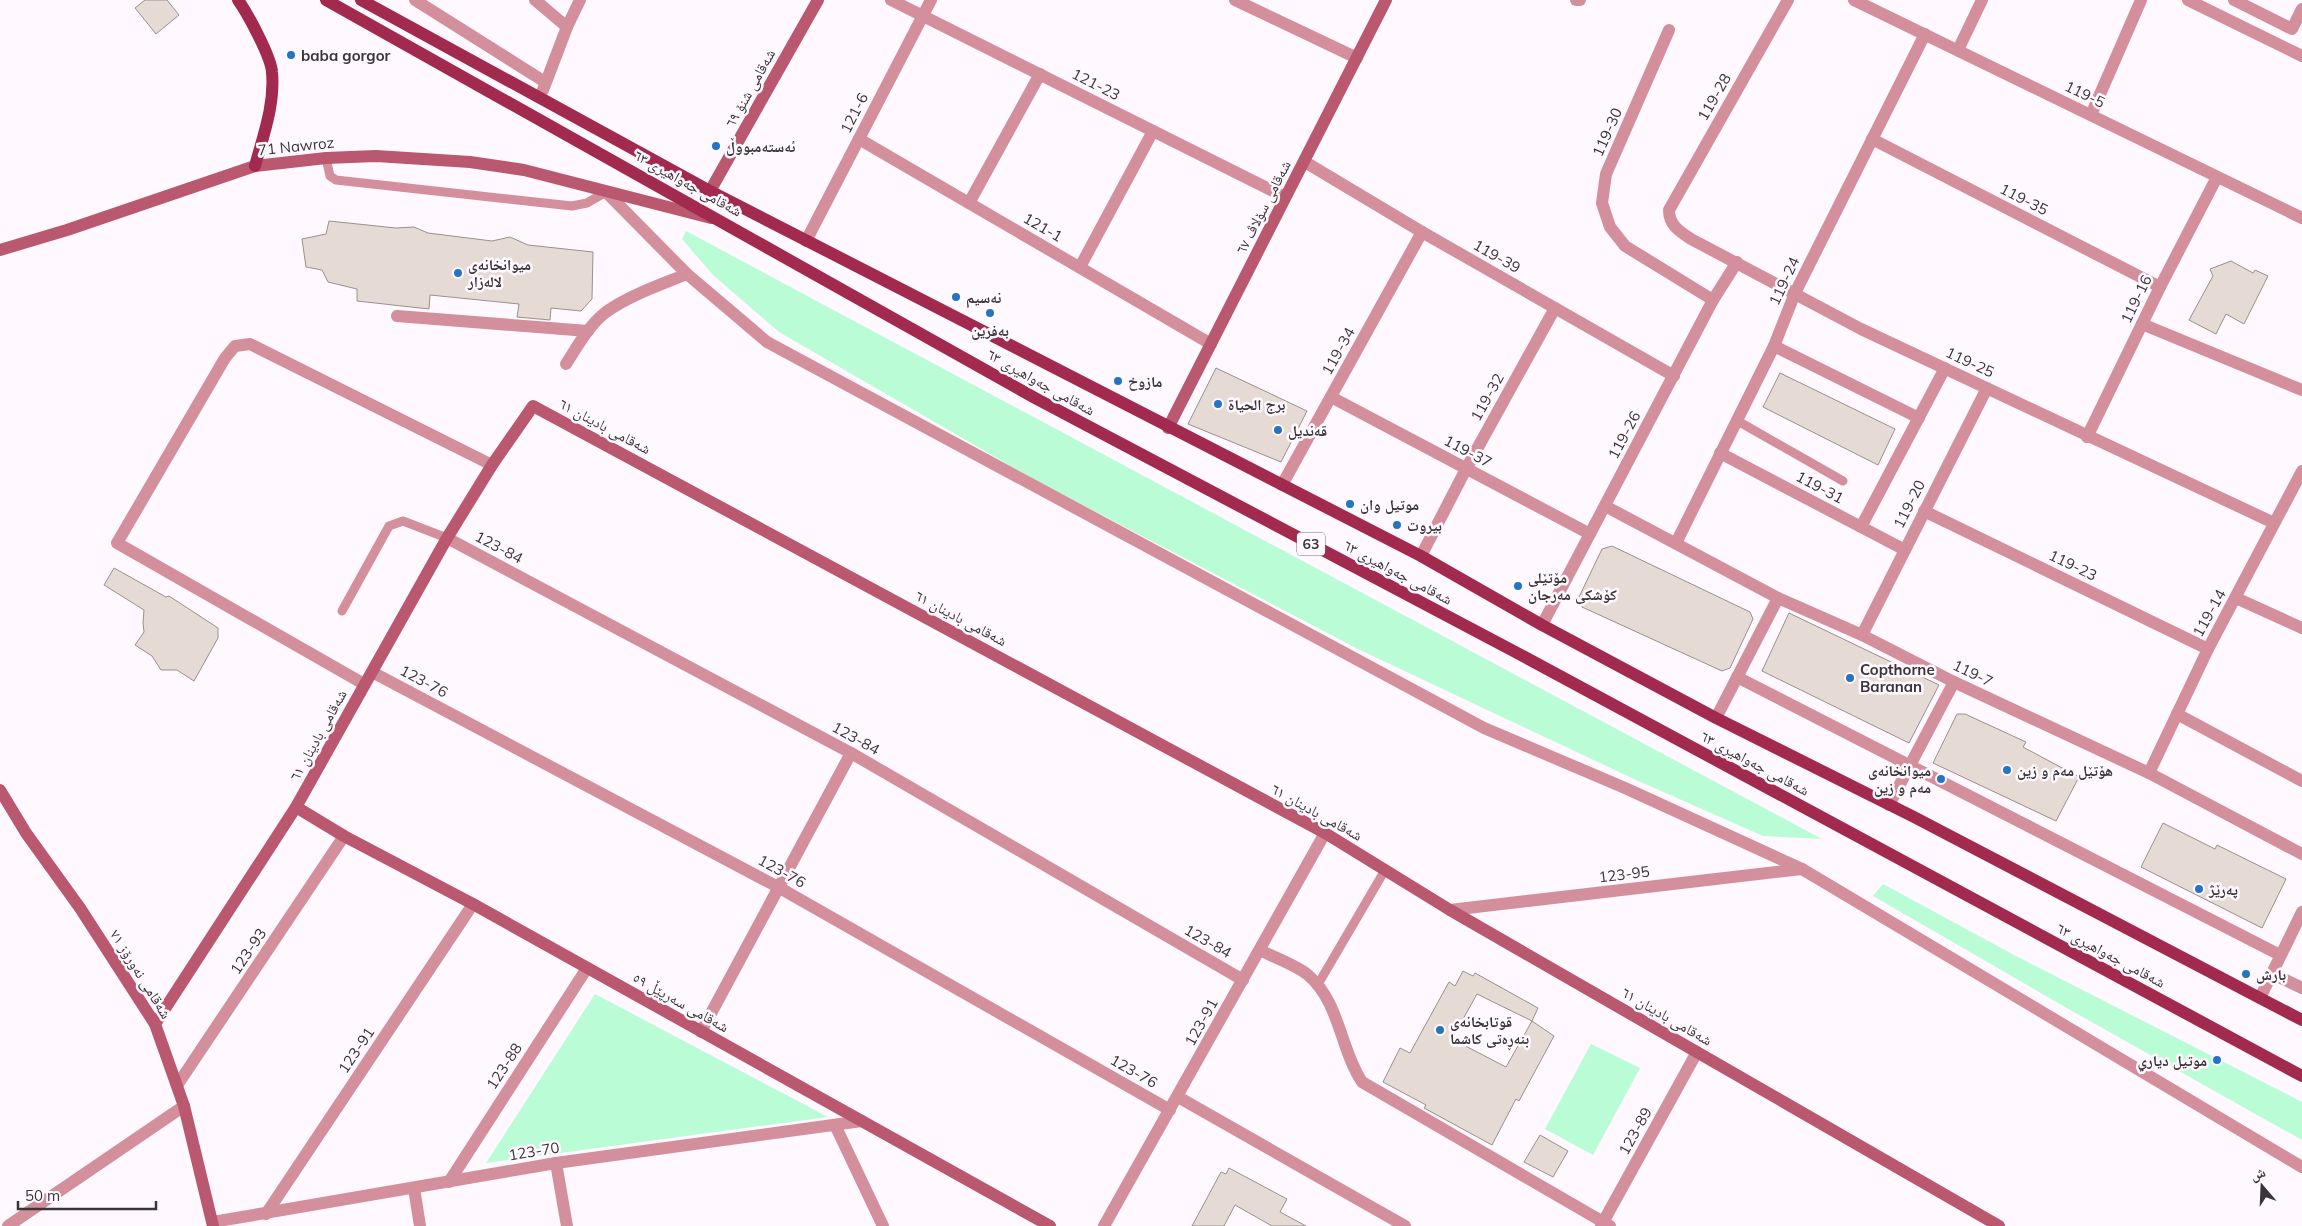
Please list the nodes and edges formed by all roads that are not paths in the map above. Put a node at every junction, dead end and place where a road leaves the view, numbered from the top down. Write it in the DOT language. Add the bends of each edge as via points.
graph roads {
  1 [pos="238,0"];
  2 [pos="326,0"];
  3 [pos="361,0"];
  4 [pos="415,0"];
  5 [pos="535,0"];
  6 [pos="580,0"];
  7 [pos="818,0"];
  8 [pos="892,0"];
  9 [pos="931,0"];
  10 [pos="1235,0"];
  11 [pos="1386,0"];
  12 [pos="1576,0"];
  13 [pos="1580,0"];
  14 [pos="1788,0"];
  15 [pos="1854,0"];
  16 [pos="1982,0"];
  17 [pos="2142,0"];
  18 [pos="2188,0"];
  19 [pos="2234,0"];
  20 [pos="2302,9"];
  21 [pos="923,16"];
  22 [pos="567,27"];
  23 [pos="1669,30"];
  24 [pos="1925,34"];
  25 [pos="1958,50"];
  26 [pos="2302,56"];
  27 [pos="1357,58"];
  28 [pos="1040,74"];
  29 [pos="545,82"];
  30 [pos="539,99"];
  31 [pos="2091,115"];
  32 [pos="1153,131"];
  33 [pos="859,139"];
  34 [pos="1872,139"];
  35 [pos="636,151"];
  36 [pos="326,158"];
  37 [pos="1304,162"];
  38 [pos="255,166"];
  39 [pos="626,167"];
  40 [pos="2217,177"];
  41 [pos="710,191"];
  42 [pos="606,192"];
  43 [pos="1285,197"];
  44 [pos="970,204"];
  45 [pos="1669,210"];
  46 [pos="2302,218"];
  47 [pos="720,221"];
  48 [pos="1422,232"];
  49 [pos="806,241"];
  50 [pos="0,250"];
  51 [pos="1737,262"];
  52 [pos="1080,267"];
  53 [pos="687,274"];
  54 [pos="2160,287"];
  55 [pos="1795,293"];
  56 [pos="1713,300"];
  57 [pos="1555,308"];
  58 [pos="397,316"];
  59 [pos="2142,324"];
  60 [pos="588,331"];
  61 [pos="1211,344"];
  62 [pos="1774,346"];
  63 [pos="566,364"];
  64 [pos="1945,368"];
  65 [pos="1674,376"];
  66 [pos="1987,388"];
  67 [pos="2302,390"];
  68 [pos="1331,397"];
  69 [pos="1919,418"];
  70 [pos="1736,420"];
  71 [pos="1168,428"];
  72 [pos="2088,437"];
  73 [pos="1720,453"];
  74 [pos="492,465"];
  75 [pos="1466,469"];
  76 [pos="2302,471"];
  77 [pos="1843,481"];
  78 [pos="1282,485"];
  79 [pos="1605,506"];
  80 [pos="1924,511"];
  81 [pos="2274,522"];
  82 [pos="1861,527"];
  83 [pos="1590,534"];
  84 [pos="448,538"];
  85 [pos="1676,543"];
  86 [pos="1905,550"];
  87 [pos="1421,556"];
  88 [pos="1778,598"];
  89 [pos="2236,598"];
  90 [pos="342,612"];
  91 [pos="1542,625"];
  92 [pos="2302,628"];
  93 [pos="1862,636"];
  94 [pos="2208,649"];
  95 [pos="372,672"];
  96 [pos="1737,677"];
  97 [pos="1954,682"];
  98 [pos="364,684"];
  99 [pos="2177,714"];
  100 [pos="1716,718"];
  101 [pos="851,753"];
  102 [pos="1910,765"];
  103 [pos="2149,774"];
  104 [pos="2302,781"];
  105 [pos="0,790"];
  106 [pos="1889,805"];
  107 [pos="296,807"];
  108 [pos="1325,833"];
  109 [pos="344,836"];
  110 [pos="2302,854"];
  111 [pos="1385,870"];
  112 [pos="1802,870"];
  113 [pos="778,887"];
  114 [pos="473,904"];
  115 [pos="1450,910"];
  116 [pos="2302,912"];
  117 [pos="1260,950"];
  118 [pos="2280,955"];
  119 [pos="587,968"];
  120 [pos="2271,973"];
  121 [pos="1243,980"];
  122 [pos="1317,986"];
  123 [pos="2302,988"];
  124 [pos="2260,998"];
  125 [pos="2302,1020"];
  126 [pos="155,1024"];
  127 [pos="702,1032"];
  128 [pos="1697,1052"];
  129 [pos="2302,1076"];
  130 [pos="178,1084"];
  131 [pos="1178,1097"];
  132 [pos="184,1106"];
  133 [pos="1170,1110"];
  134 [pos="862,1122"];
  135 [pos="835,1125"];
  136 [pos="556,1163"];
  137 [pos="2302,1167"];
  138 [pos="449,1182"];
  139 [pos="414,1188"];
  140 [pos="266,1214"];
  141 [pos="213,1224"];
  142 [pos="1605,1225"];
  143 [pos="8,1226"];
  144 [pos="420,1226"];
  145 [pos="567,1226"];
  146 [pos="883,1226"];
  147 [pos="1050,1226"];
  148 [pos="1104,1226"];
  149 [pos="1404,1226"];
  150 [pos="1999,1226"];
  1 -- 38 [label="main road" via="250,18 272,71 271,108"];
  2 -- 39 [label="main road, شەقامی جەواهیری ٦٣ / 63"];
  3 -- 30 [label="main road, شەقامی جەواهیری ٦٣"];
  4 -- 29 [label="street"];
  5 -- 22 [label="street"];
  6 -- 22 [label="street"];
  7 -- 41 [label="street, شەقامی شنۆ ٦٩"];
  8 -- 21 [label="street, 121-23"];
  9 -- 21 [label="street, 121-6"];
  10 -- 27 [label="street"];
  11 -- 27 [label="street, شەقامی سۆلاڤ ٦٧"];
  12 -- 13 [label="street"];
  14 -- 45 [label="street, 119-28"];
  15 -- 24 [label="street, 119-5"];
  16 -- 25 [label="street"];
  17 -- 31 [label="street"];
  18 -- 26 [label="street"];
  19 -- 20 [label="street" via="2292,29"];
  21 -- 28 [label="street, 121-23"];
  21 -- 33 [label="street, 121-6"];
  22 -- 29 [label="street"];
  23 -- 56 [label="street, 119-30" via="1606,174 1602,203 1610,227 1625,246"];
  24 -- 25 [label="street, 119-5"];
  24 -- 34 [label="street, 119-24"];
  25 -- 31 [label="street, 119-5"];
  27 -- 37 [label="street, شەقامی سۆلاڤ ٦٧"];
  28 -- 32 [label="street, 121-23"];
  28 -- 44 [label="street"];
  29 -- 30 [label="street"];
  30 -- 35 [label="main road, شەقامی جەواهیری ٦٣"];
  31 -- 40 [label="street, 119-5"];
  32 -- 43 [label="street, 121-23"];
  32 -- 52 [label="street"];
  33 -- 44 [label="street, 121-1"];
  33 -- 49 [label="street, 121-6"];
  34 -- 54 [label="street, 119-35"];
  34 -- 55 [label="street, 119-24"];
  35 -- 39 [label="main road"];
  35 -- 41 [label="main road, شەقامی جەواهیری ٦٣"];
  36 -- 38 [label="street, 71 Nawroz"];
  36 -- 42 [label="street, 71 Nawroz" via="376,156 470,162 524,170"];
  36 -- 42 [label="lane" via="330,176 336,180 572,206 586,203"];
  37 -- 43 [label="street, شەقامی سۆلاڤ ٦٧"];
  37 -- 48 [label="street, 119-39"];
  38 -- 50 [label="street, 71 Nawroz"];
  39 -- 47 [label="main road, شەقامی جەواهیری ٦٣ / 63"];
  40 -- 46 [label="street, 119-5"];
  40 -- 54 [label="street, 119-16"];
  41 -- 49 [label="main road, شەقامی جەواهیری ٦٣"];
  42 -- 47 [label="street, 71 Nawroz"];
  42 -- 53 [label="street"];
  43 -- 61 [label="street, شەقامی سۆلاڤ ٦٧"];
  44 -- 52 [label="street, 121-1"];
  45 -- 51 [label="street, 119-25" via="1669,219 1675,228"];
  47 -- 129 [label="main road, شەقامی جەواهیری ٦٣ / 63" via="1035,398 1512,650"];
  48 -- 57 [label="street, 119-39"];
  48 -- 68 [label="street, 119-34"];
  49 -- 71 [label="main road, شەقامی جەواهیری ٦٣"];
  51 -- 55 [label="street, 119-25"];
  51 -- 56 [label="street, 119-26"];
  52 -- 61 [label="street, 121-1"];
  53 -- 60 [label="street" via="648,290 606,313"];
  53 -- 112 [label="street" via="767,342 1475,723"];
  54 -- 59 [label="street, 119-16"];
  55 -- 62 [label="street, 119-24"];
  55 -- 64 [label="street, 119-25" via="1861,329"];
  56 -- 65 [label="street, 119-26"];
  57 -- 65 [label="street, 119-39"];
  57 -- 75 [label="street, 119-32"];
  58 -- 60 [label="street"];
  59 -- 67 [label="street"];
  59 -- 72 [label="street, 119-16"];
  60 -- 63 [label="street"];
  61 -- 71 [label="street, شەقامی سۆلاڤ ٦٧"];
  62 -- 69 [label="street"];
  62 -- 70 [label="street, 119-24"];
  64 -- 66 [label="street, 119-25"];
  64 -- 69 [label="street"];
  65 -- 79 [label="street, 119-26"];
  66 -- 72 [label="street, 119-25"];
  66 -- 80 [label="street, 119-20"];
  68 -- 75 [label="street, 119-37"];
  68 -- 78 [label="street, 119-34"];
  69 -- 82 [label="street"];
  70 -- 73 [label="street, 119-24"];
  70 -- 77 [label="lane"];
  71 -- 78 [label="main road, شەقامی جەواهیری ٦٣"];
  72 -- 81 [label="street, 119-25"];
  73 -- 82 [label="street, 119-31"];
  73 -- 85 [label="street, 119-24"];
  74 -- 84 [label="street, شەقامی بادینان ٦١"];
  74 -- 98 [label="street" via="250,344 235,346 215,375 117,543"];
  74 -- 108 [label="street, شەقامی بادینان ٦١" via="533,406"];
  75 -- 83 [label="street, 119-37"];
  75 -- 87 [label="street, 119-32"];
  76 -- 81 [label="street, 119-14"];
  78 -- 87 [label="main road, شەقامی جەواهیری ٦٣"];
  79 -- 83 [label="street, 119-26"];
  79 -- 85 [label="street, 119-7"];
  80 -- 86 [label="street, 119-20"];
  80 -- 94 [label="street, 119-23"];
  81 -- 89 [label="street, 119-14"];
  82 -- 86 [label="street, 119-31"];
  83 -- 91 [label="street, 119-26"];
  84 -- 90 [label="lane" via="403,521 390,526"];
  84 -- 95 [label="street, شەقامی بادینان ٦١"];
  84 -- 101 [label="street, 123-84"];
  85 -- 88 [label="street, 119-7"];
  86 -- 93 [label="street, 119-20"];
  87 -- 91 [label="main road, شەقامی جەواهیری ٦٣"];
  88 -- 93 [label="street, 119-7"];
  88 -- 96 [label="street"];
  89 -- 92 [label="street"];
  89 -- 94 [label="street, 119-14"];
  91 -- 100 [label="main road, شەقامی جەواهیری ٦٣"];
  93 -- 97 [label="street, 119-7"];
  94 -- 99 [label="street, 119-14"];
  95 -- 98 [label="street, شەقامی بادینان ٦١"];
  95 -- 113 [label="street, 123-76"];
  96 -- 100 [label="street"];
  96 -- 102 [label="street"];
  97 -- 102 [label="street"];
  97 -- 103 [label="street, 119-7"];
  98 -- 107 [label="street, شەقامی بادینان ٦١"];
  99 -- 103 [label="street, 119-14"];
  99 -- 104 [label="street"];
  100 -- 106 [label="main road, شەقامی جەواهیری ٦٣"];
  101 -- 113 [label="street"];
  101 -- 121 [label="street, 123-84"];
  102 -- 106 [label="street"];
  102 -- 118 [label="street"];
  103 -- 110 [label="street, 119-7"];
  105 -- 126 [label="street, شەقامی نەورۆز ٧١"];
  106 -- 124 [label="main road, شەقامی جەواهیری ٦٣"];
  107 -- 109 [label="street, شەقامی سەرپێڵ ٥٩"];
  107 -- 126 [label="street, شەقامی بادینان ٦١"];
  108 -- 111 [label="street, شەقامی بادینان ٦١"];
  108 -- 117 [label="street, 123-91"];
  109 -- 114 [label="street, شەقامی سەرپێڵ ٥٩"];
  109 -- 130 [label="street, 123-93"];
  111 -- 115 [label="street, شەقامی بادینان ٦١"];
  111 -- 122 [label="lane"];
  112 -- 115 [label="street, 123-95"];
  112 -- 137 [label="street"];
  113 -- 127 [label="street"];
  113 -- 133 [label="street, 123-76"];
  114 -- 119 [label="street, شەقامی سەرپێڵ ٥٩"];
  114 -- 140 [label="street, 123-91"];
  115 -- 128 [label="street, شەقامی بادینان ٦١"];
  116 -- 118 [label="street"];
  117 -- 121 [label="street, 123-91"];
  117 -- 122 [label="street" via="1308,975"];
  118 -- 120 [label="street"];
  119 -- 127 [label="street, شەقامی سەرپێڵ ٥٩"];
  119 -- 138 [label="street, 123-88"];
  120 -- 123 [label="street"];
  120 -- 124 [label="street"];
  121 -- 131 [label="street, 123-91"];
  122 -- 142 [label="street" via="1325,995 1354,1070 1362,1082"];
  124 -- 125 [label="main road, شەقامی جەواهیری ٦٣"];
  126 -- 130 [label="street, شەقامی نەورۆز ٧١"];
  127 -- 134 [label="street, شەقامی سەرپێڵ ٥٩"];
  128 -- 142 [label="street, 123-89"];
  128 -- 150 [label="street, شەقامی بادینان ٦١"];
  130 -- 132 [label="street, شەقامی نەورۆز ٧١"];
  131 -- 133 [label="street, 123-91"];
  131 -- 149 [label="street"];
  132 -- 141 [label="street, شەقامی نەورۆز ٧١"];
  132 -- 143 [label="street"];
  133 -- 148 [label="street, 123-91"];
  134 -- 135 [label="street, 123-70"];
  134 -- 147 [label="street, شەقامی سەرپێڵ ٥٩"];
  135 -- 136 [label="street, 123-70"];
  135 -- 146 [label="street"];
  136 -- 138 [label="street, 123-70"];
  136 -- 145 [label="street"];
  138 -- 139 [label="street, 123-70"];
  139 -- 140 [label="street, 123-70"];
  139 -- 144 [label="street"];
  140 -- 141 [label="street, 123-70"];
}
